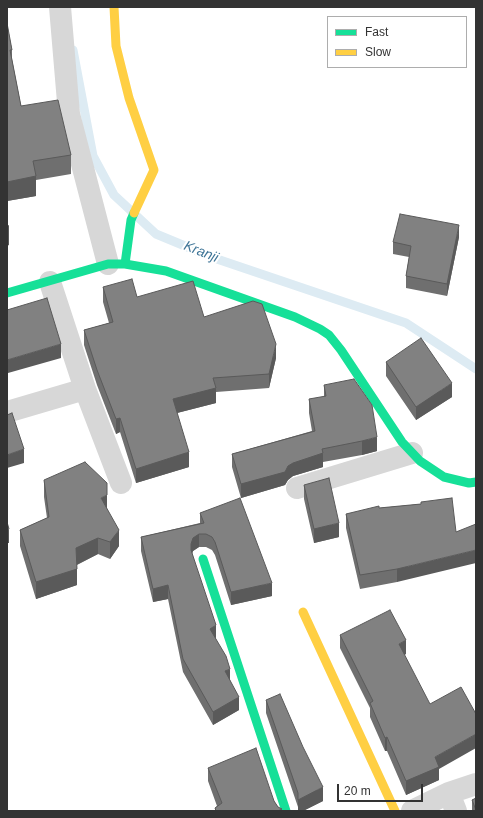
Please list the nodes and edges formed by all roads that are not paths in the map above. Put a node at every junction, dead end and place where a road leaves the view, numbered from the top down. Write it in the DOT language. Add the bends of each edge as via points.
graph roads {
  1 [pos="60,7"];
  2 [pos="114,7"];
  3 [pos="116,264"];
  4 [pos="50,282"];
  5 [pos="7,293"];
  6 [pos="85,389"];
  7 [pos="7,412"];
  8 [pos="412,453"];
  9 [pos="476,482"];
  10 [pos="121,483"];
  11 [pos="297,488"];
  12 [pos="204,559"];
  13 [pos="304,612"];
  14 [pos="476,784"];
  15 [pos="452,802"];
  16 [pos="286,811"];
  17 [pos="395,811"];
  18 [pos="412,811"];
  1 -- 3 [label="street" via="70,114"];
  2 -- 3 [label="street" via="116,46 129,98 154,170 131,220"];
  3 -- 4 [label="street"];
  3 -- 8 [label="street" via="166,271 320,328 338,345 402,442"];
  4 -- 5 [label="street"];
  4 -- 6 [label="street"];
  6 -- 7 [label="street"];
  6 -- 10 [label="street"];
  8 -- 9 [label="street" via="444,477 469,483"];
  8 -- 11 [label="street"];
  12 -- 16 [label="street"];
  13 -- 17 [label="street"];
  14 -- 15 [label="street"];
  15 -- 18 [label="street"];
}
